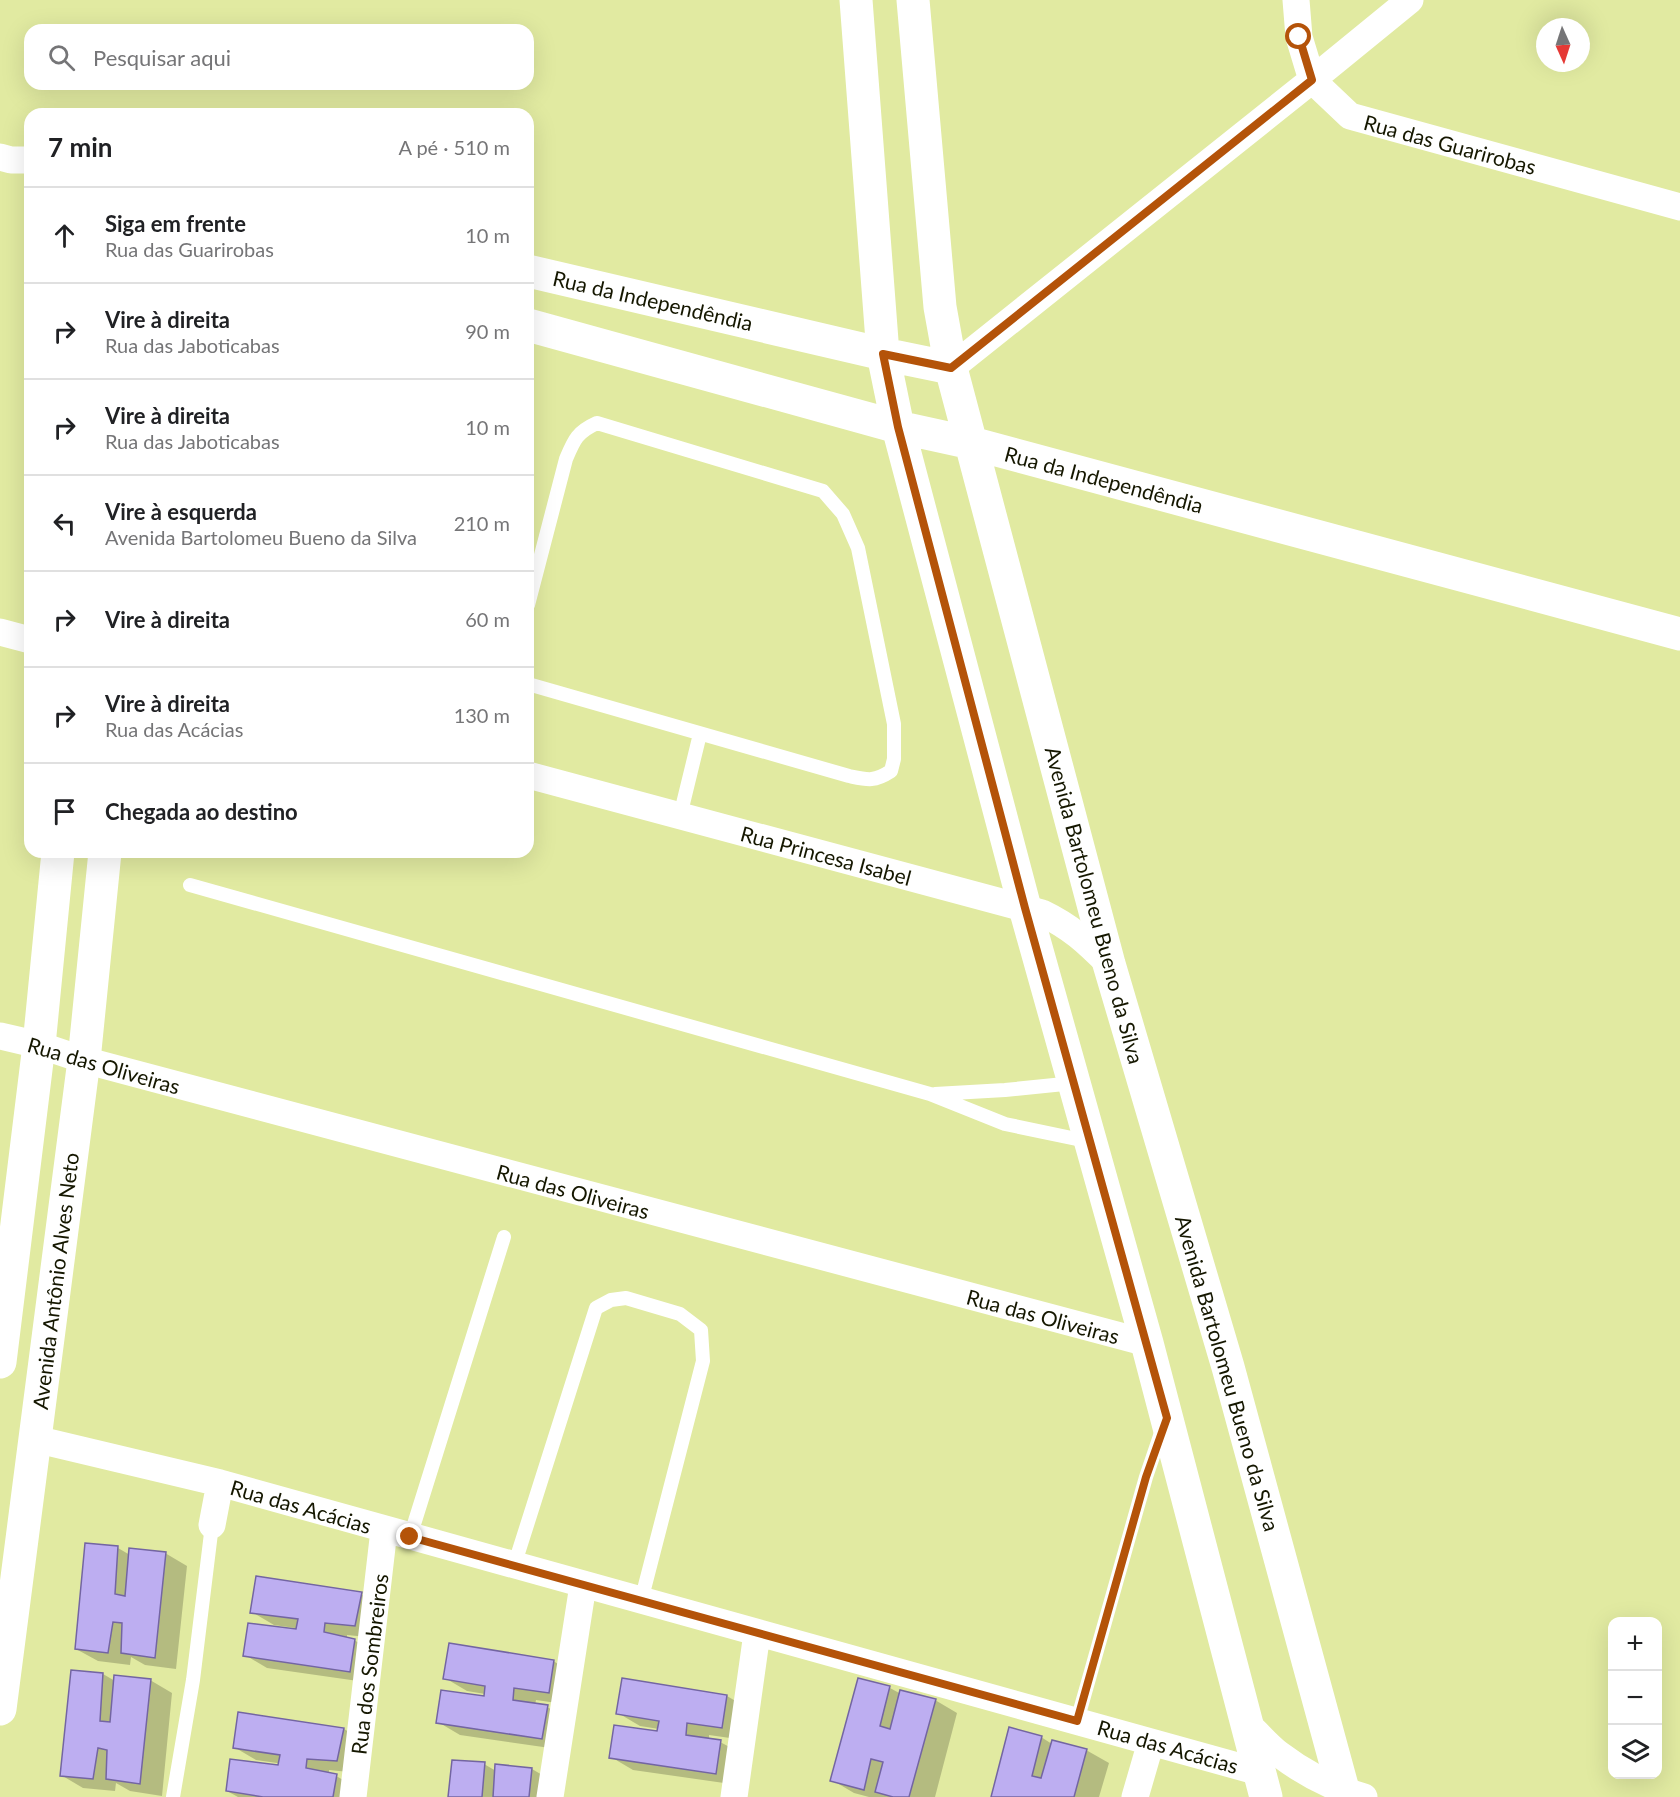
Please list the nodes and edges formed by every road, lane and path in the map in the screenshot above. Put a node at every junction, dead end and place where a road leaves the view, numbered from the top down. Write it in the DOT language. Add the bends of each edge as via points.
graph roads {
  1 [pos="856,0"];
  2 [pos="913,0"];
  3 [pos="1296,0"];
  4 [pos="1410,0"];
  5 [pos="1312,80"];
  6 [pos="1680,207"];
  7 [pos="534,272"];
  8 [pos="534,327"];
  9 [pos="883,354"];
  10 [pos="951,368"];
  11 [pos="898,427"];
  12 [pos="971,443"];
  13 [pos="534,581"];
  14 [pos="0,632"];
  15 [pos="1680,634"];
  16 [pos="24,638"];
  17 [pos="534,686"];
  18 [pos="700,734"];
  19 [pos="534,777"];
  20 [pos="680,816"];
  21 [pos="57,858"];
  22 [pos="104,858"];
  23 [pos="190,885"];
  24 [pos="1025,908"];
  25 [pos="1109,964"];
  26 [pos="0,1036"];
  27 [pos="39,1045"];
  28 [pos="84,1060"];
  29 [pos="1075,1083"];
  30 [pos="930,1094"];
  31 [pos="1090,1142"];
  32 [pos="504,1237"];
  33 [pos="1148,1344"];
  34 [pos="0,1362"];
  35 [pos="1167,1418"];
  36 [pos="35,1439"];
  37 [pos="220,1483"];
  38 [pos="212,1525"];
  39 [pos="384,1530"];
  40 [pos="410,1537"];
  41 [pos="514,1566"];
  42 [pos="583,1585"];
  43 [pos="641,1601"];
  44 [pos="757,1633"];
  45 [pos="0,1709"];
  46 [pos="1077,1721"];
  47 [pos="1247,1724"];
  48 [pos="1151,1742"];
  49 [pos="1262,1784"];
  50 [pos="1350,1795"];
  51 [pos="173,1797"];
  52 [pos="353,1797"];
  53 [pos="550,1797"];
  54 [pos="734,1797"];
  55 [pos="1135,1797"];
  1 -- 9 [label="street"];
  2 -- 10 [label="street, Avenida Bartolomeu Bueno da Silva" via="940,307"];
  3 -- 5 [label="street, Rua das Guarirobas" via="1299,37"];
  4 -- 5 [label="street"];
  5 -- 6 [label="street, Rua das Guarirobas" via="1350,116"];
  5 -- 10 [label="street"];
  7 -- 9 [label="street, Rua da Independêndia"];
  8 -- 11 [label="street, Rua da Independêndia"];
  9 -- 10 [label="street, Rua da Independêndia"];
  9 -- 11 [label="street"];
  10 -- 12 [label="street, Avenida Bartolomeu Bueno da Silva"];
  11 -- 12 [label="street, Rua da Independêndia"];
  11 -- 24 [label="street"];
  12 -- 15 [label="street, Rua da Independêndia"];
  12 -- 25 [label="street, Avenida Bartolomeu Bueno da Silva"];
  13 -- 18 [label="lane" via="574,438 597,423 823,491 843,514 858,548 894,724 891,771 879,779 865,780"];
  14 -- 16 [label="street"];
  17 -- 18 [label="lane"];
  18 -- 20 [label="lane"];
  19 -- 20 [label="street, Rua Princesa Isabel"];
  20 -- 24 [label="street, Rua Princesa Isabel"];
  21 -- 27 [label="street"];
  22 -- 28 [label="street, Avenida Antônio Alves Neto"];
  23 -- 30 [label="lane"];
  24 -- 25 [label="street, Rua Princesa Isabel" via="1063,923"];
  24 -- 29 [label="street"];
  25 -- 50 [label="street, Avenida Bartolomeu Bueno da Silva"];
  26 -- 27 [label="street, Rua das Oliveiras"];
  27 -- 28 [label="street, Rua das Oliveiras"];
  27 -- 34 [label="street"];
  28 -- 33 [label="street, Rua das Oliveiras"];
  28 -- 36 [label="street, Avenida Antônio Alves Neto"];
  29 -- 30 [label="lane"];
  29 -- 31 [label="street"];
  30 -- 31 [label="lane" via="1005,1124"];
  31 -- 33 [label="street"];
  32 -- 40 [label="lane"];
  33 -- 35 [label="street"];
  35 -- 46 [label="lane" via="1146,1477"];
  35 -- 47 [label="street"];
  36 -- 37 [label="street, Rua das Acácias"];
  36 -- 45 [label="street, Avenida Antônio Alves Neto"];
  37 -- 38 [label="street"];
  37 -- 39 [label="street, Rua das Acácias"];
  38 -- 51 [label="lane" via="193,1680"];
  39 -- 40 [label="street, Rua das Acácias"];
  39 -- 52 [label="street, Rua dos Sombreiros"];
  40 -- 41 [label="street, Rua das Acácias"];
  41 -- 42 [label="street, Rua das Acácias"];
  41 -- 43 [label="lane" via="596,1308 626,1298 680,1314 700,1330 703,1361"];
  42 -- 43 [label="street, Rua das Acácias"];
  42 -- 53 [label="street"];
  43 -- 44 [label="street, Rua das Acácias"];
  44 -- 46 [label="street, Rua das Acácias"];
  44 -- 54 [label="street"];
  46 -- 48 [label="street, Rua das Acácias"];
  47 -- 49 [label="street"];
  47 -- 50 [label="street, Rua das Acácias" via="1278,1753"];
  48 -- 49 [label="street, Rua das Acácias"];
  48 -- 55 [label="street"];
}
